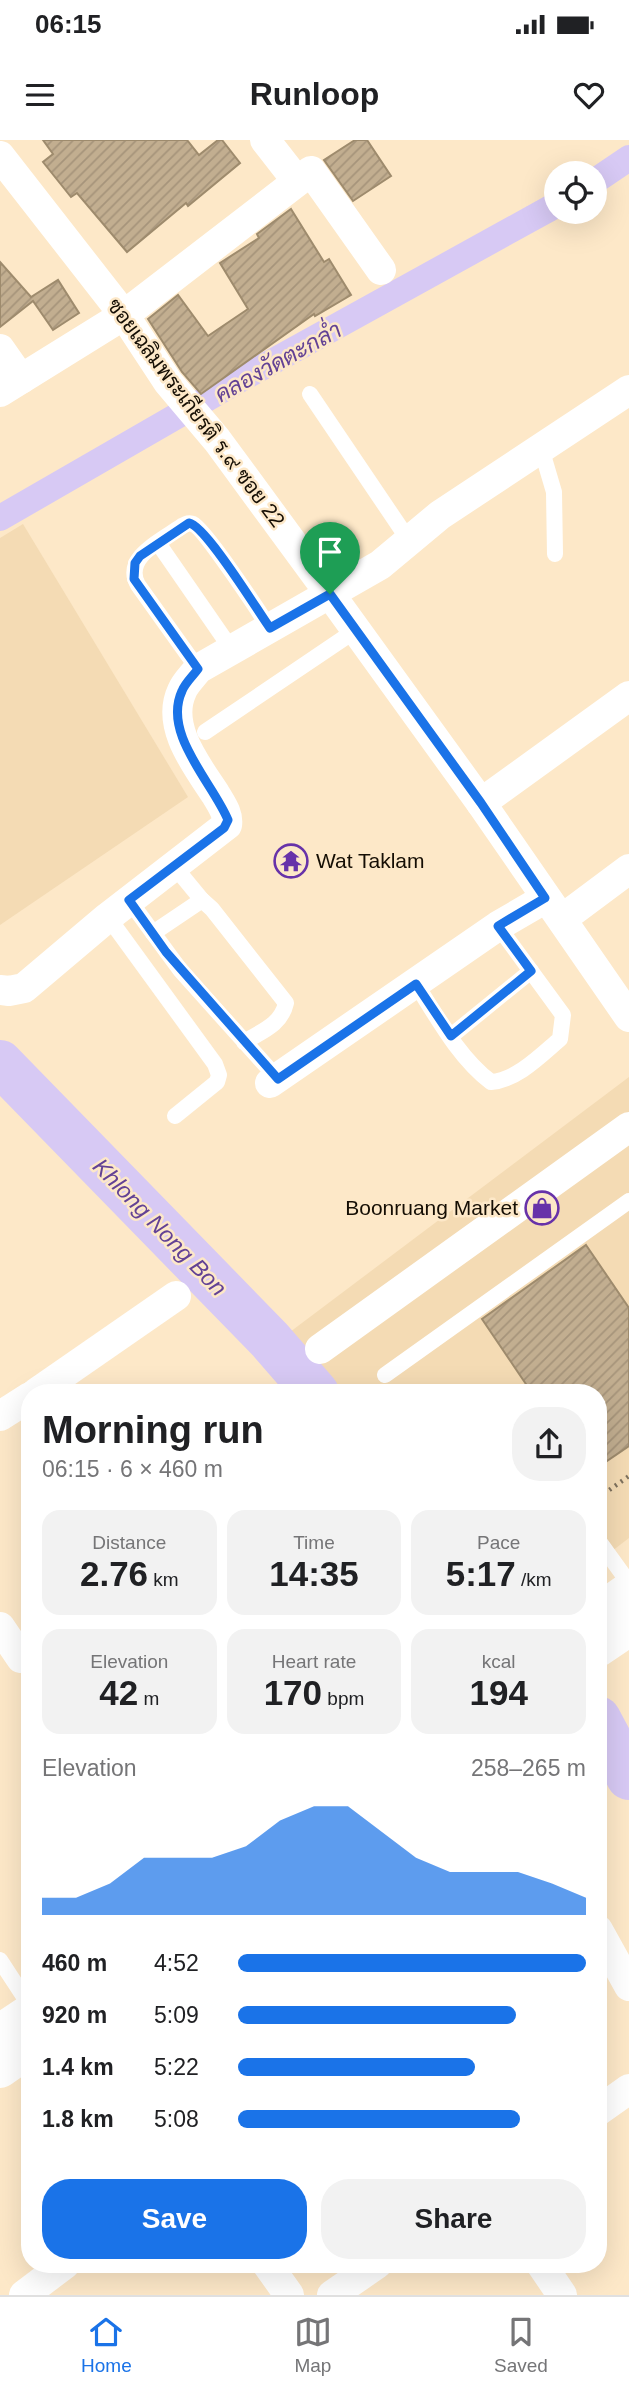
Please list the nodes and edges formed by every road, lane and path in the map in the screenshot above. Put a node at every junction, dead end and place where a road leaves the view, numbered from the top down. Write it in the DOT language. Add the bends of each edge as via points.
graph roads {
  1 [pos="265,140"];
  2 [pos="0,156"];
  3 [pos="296,181"];
  4 [pos="382,270"];
  5 [pos="124,315"];
  6 [pos="0,349"];
  7 [pos="10,385"];
  8 [pos="629,390"];
  9 [pos="310,394"];
  10 [pos="541,448"];
  11 [pos="410,542"];
  12 [pos="158,543"];
  13 [pos="555,554"];
  14 [pos="330,594"];
  15 [pos="270,628"];
  16 [pos="356,631"];
  17 [pos="232,650"];
  18 [pos="198,669"];
  19 [pos="629,696"];
  20 [pos="205,732"];
  21 [pos="481,803"];
  22 [pos="174,866"];
  23 [pos="629,869"];
  24 [pos="202,900"];
  25 [pos="119,909"];
  26 [pos="554,909"];
  27 [pos="498,926"];
  28 [pos="153,933"];
  29 [pos="531,971"];
  30 [pos="416,984"];
  31 [pos="0,990"];
  32 [pos="629,1017"];
  33 [pos="451,1036"];
  34 [pos="244,1042"];
  35 [pos="274,1081"];
  36 [pos="175,1116"];
  37 [pos="629,1127"];
  38 [pos="629,1201"];
  39 [pos="176,1296"];
  40 [pos="320,1349"];
  41 [pos="385,1375"];
  42 [pos="55,1384"];
  43 [pos="21,1404"];
  44 [pos="0,1416"];
  45 [pos="629,1475"];
  46 [pos="607,1491"];
  47 [pos="607,1552"];
  48 [pos="629,1583"];
  49 [pos="629,1591"];
  50 [pos="607,1607"];
  51 [pos="0,1627"];
  52 [pos="629,1627"];
  53 [pos="607,1642"];
  54 [pos="17,1660"];
  55 [pos="607,1946"];
  56 [pos="0,1959"];
  57 [pos="629,1986"];
  58 [pos="21,1992"];
  59 [pos="21,2018"];
  60 [pos="0,2033"];
  61 [pos="21,2054"];
  62 [pos="0,2069"];
  63 [pos="629,2089"];
  64 [pos="607,2105"];
  65 [pos="53,2273"];
  66 [pos="273,2273"];
  67 [pos="364,2273"];
  68 [pos="547,2273"];
  69 [pos="24,2295"];
  70 [pos="289,2295"];
  71 [pos="332,2295"];
  72 [pos="562,2295"];
  1 -- 3 [label="street"];
  2 -- 5 [label="street, ซอยเฉลิมพระเกียรติ ร.๙ ซอย 22"];
  3 -- 4 [label="street" via="311,171"];
  3 -- 5 [label="street"];
  5 -- 7 [label="street"];
  5 -- 14 [label="street, ซอยเฉลิมพระเกียรติ ร.๙ ซอย 22" via="168,382 217,440"];
  6 -- 7 [label="street"];
  8 -- 10 [label="street"];
  9 -- 11 [label="lane"];
  10 -- 11 [label="street" via="440,515"];
  10 -- 13 [label="lane" via="554,492"];
  11 -- 14 [label="street"];
  12 -- 15 [label="lane" via="182,526 196,525"];
  12 -- 17 [label="lane"];
  12 -- 18 [label="lane" via="135,563 134,579"];
  14 -- 15 [label="street"];
  14 -- 16 [label="street, ซอยเฉลิมพระเกียรติ ร.๙ ซอย 22"];
  15 -- 17 [label="street"];
  16 -- 20 [label="lane"];
  16 -- 21 [label="street, ซอยเฉลิมพระเกียรติ ร.๙ ซอย 22"];
  17 -- 18 [label="street"];
  18 -- 22 [label="street" via="181,691 179,728 228,820"];
  19 -- 21 [label="street"];
  21 -- 26 [label="street, ซอยเฉลิมพระเกียรติ ร.๙ ซอย 22"];
  22 -- 24 [label="lane"];
  22 -- 25 [label="street"];
  23 -- 26 [label="street"];
  24 -- 28 [label="lane"];
  24 -- 34 [label="lane" via="286,1003 276,1023"];
  25 -- 28 [label="lane"];
  25 -- 31 [label="street" via="24,988"];
  25 -- 36 [label="lane" via="219,1076"];
  26 -- 27 [label="street"];
  26 -- 32 [label="street, ซอยเฉลิมพระเกียรติ ร.๙ ซอย 22"];
  27 -- 29 [label="lane"];
  27 -- 30 [label="street"];
  28 -- 34 [label="lane"];
  29 -- 33 [label="lane"];
  29 -- 33 [label="lane" via="563,1016 560,1039 533,1062 503,1082 491,1082"];
  30 -- 33 [label="lane"];
  30 -- 35 [label="street"];
  34 -- 35 [label="lane"];
  37 -- 40 [label="street"];
  38 -- 41 [label="lane"];
  39 -- 42 [label="street"];
  43 -- 44 [label="street"];
  45 -- 46 [label="path"];
  47 -- 48 [label="lane"];
  49 -- 50 [label="main road"];
  51 -- 54 [label="street"];
  52 -- 53 [label="main road"];
  55 -- 57 [label="street"];
  56 -- 58 [label="lane"];
  59 -- 60 [label="main road"];
  61 -- 62 [label="main road"];
  63 -- 64 [label="street"];
  65 -- 69 [label="street"];
  66 -- 70 [label="street"];
  67 -- 71 [label="street"];
  68 -- 72 [label="street"];
}
